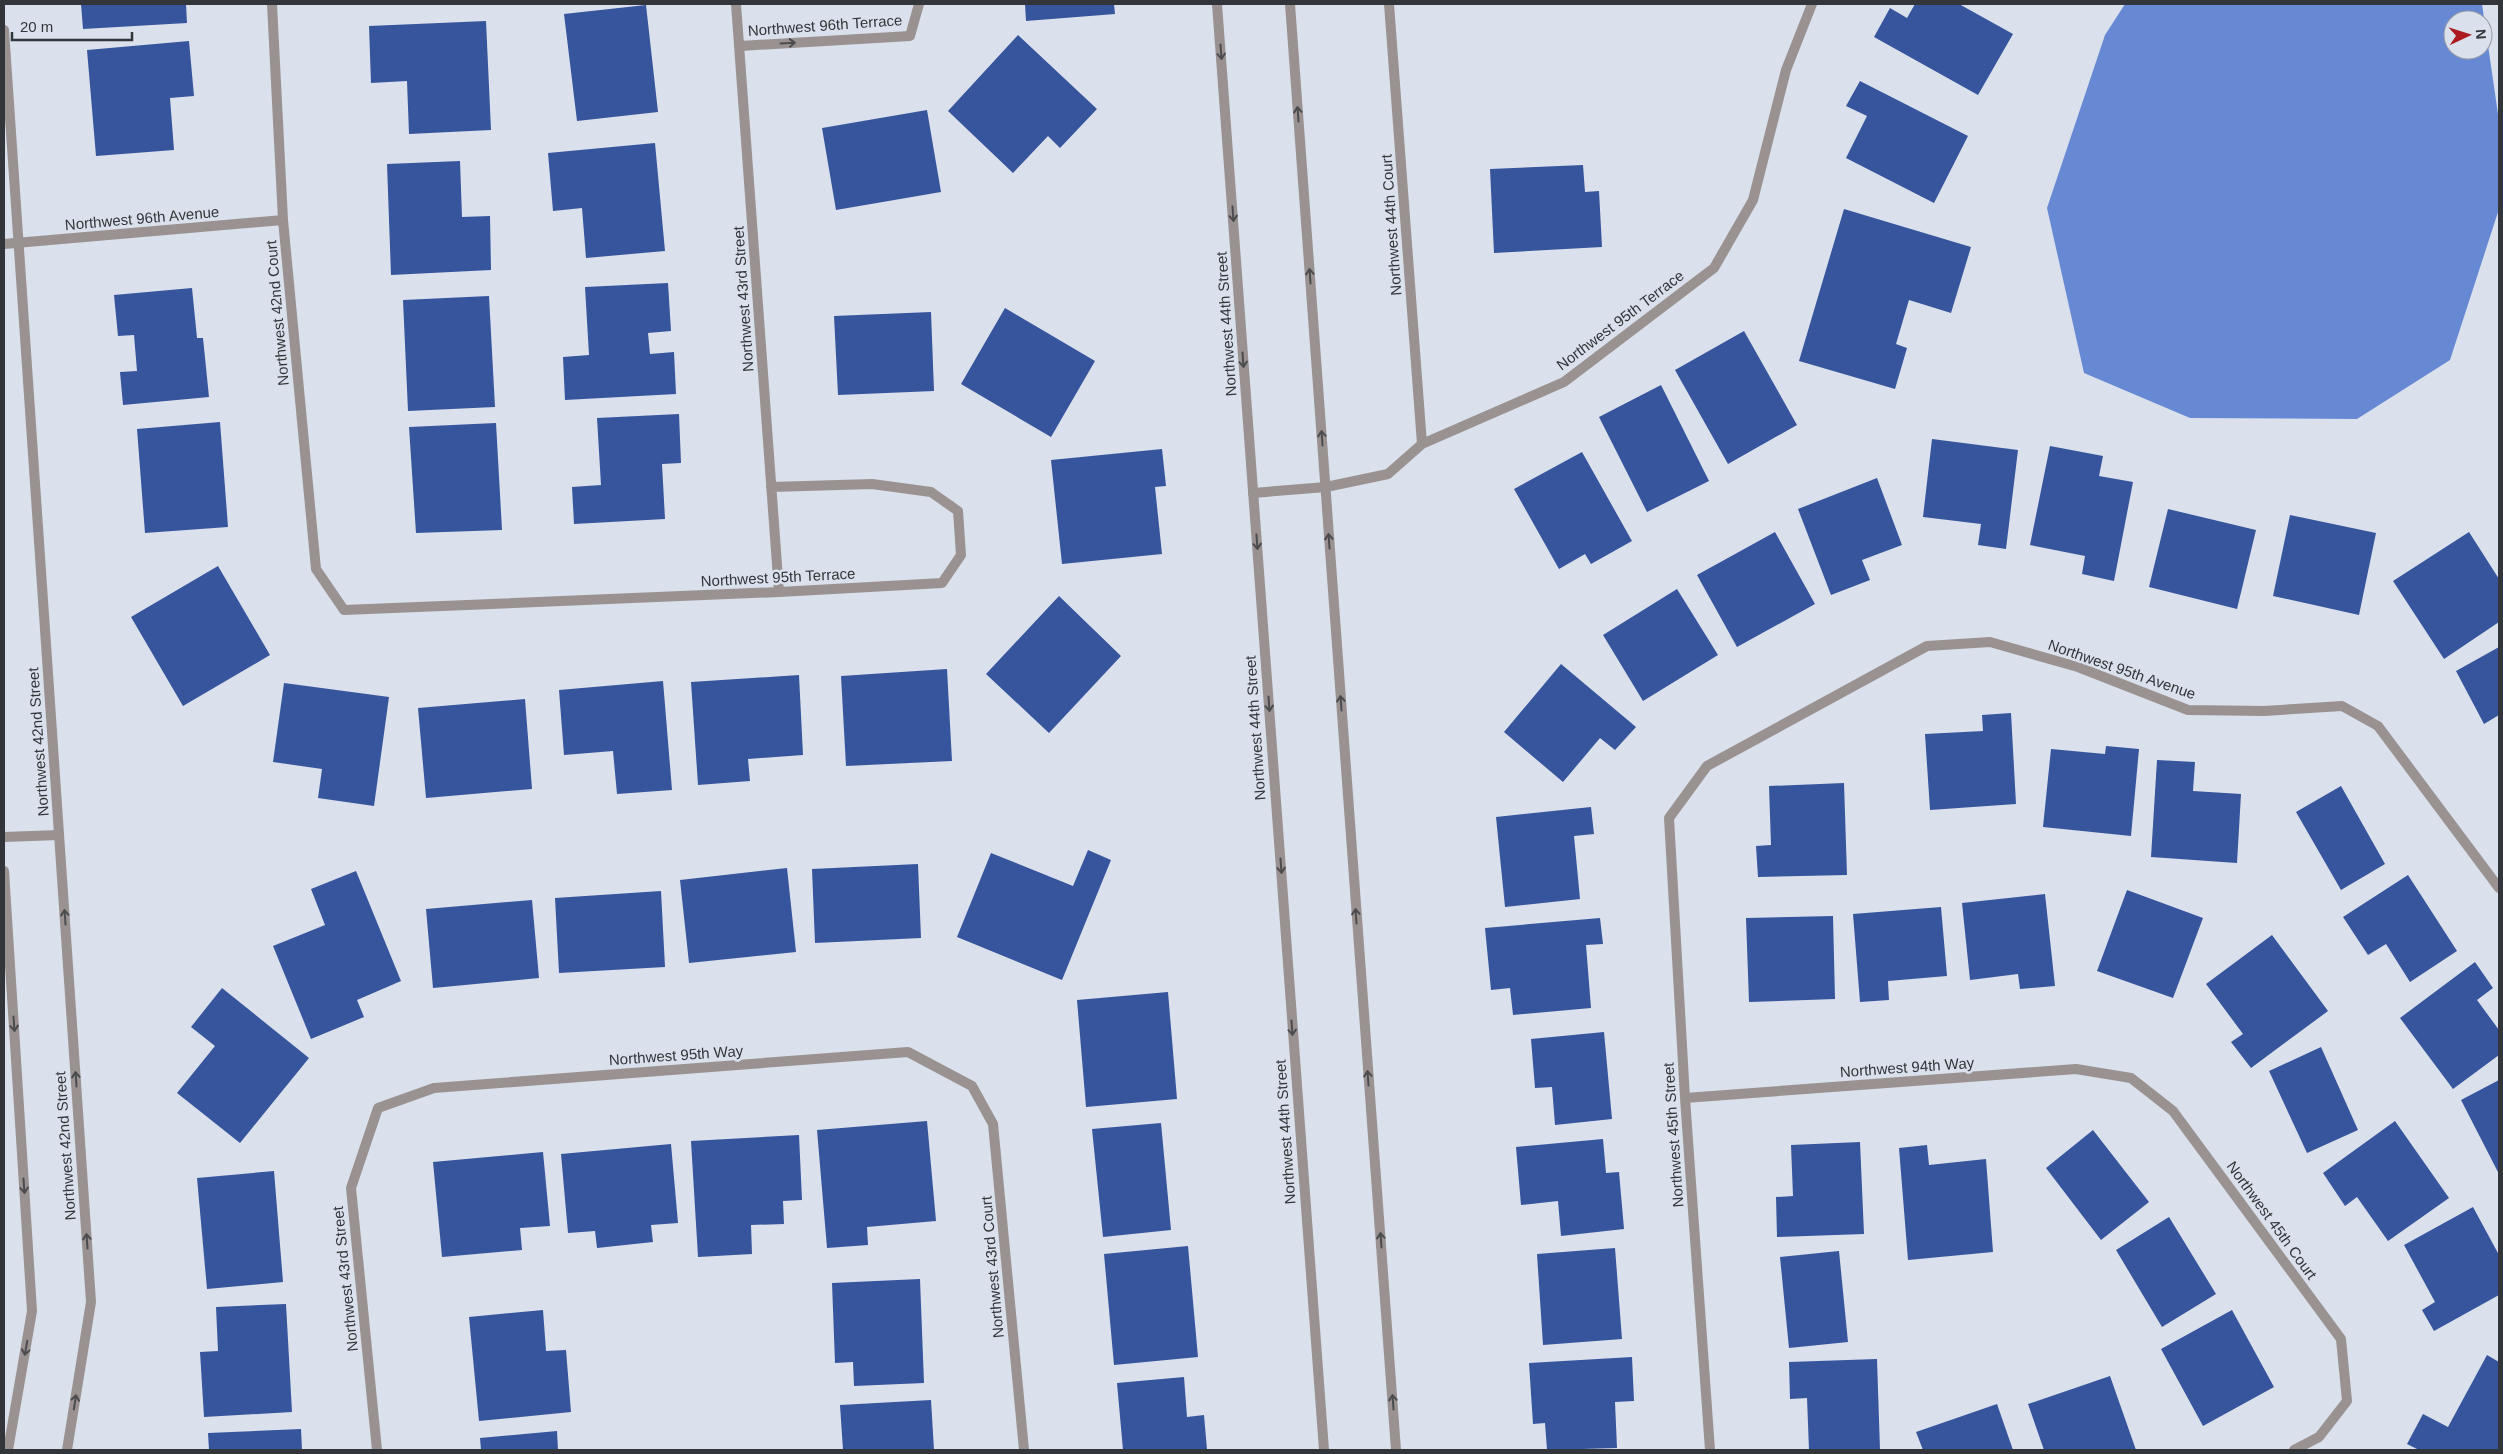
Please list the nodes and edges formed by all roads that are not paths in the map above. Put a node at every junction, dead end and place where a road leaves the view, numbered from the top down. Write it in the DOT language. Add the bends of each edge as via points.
graph roads {
  1 [pos="272,4"];
  2 [pos="736,4"];
  3 [pos="918,4"];
  4 [pos="1217,4"];
  5 [pos="1290,4"];
  6 [pos="1389,4"];
  7 [pos="1812,4"];
  8 [pos="4,30"];
  9 [pos="740,46"];
  10 [pos="283,220"];
  11 [pos="19,243"];
  12 [pos="4,244"];
  13 [pos="1422,444"];
  14 [pos="771,487"];
  15 [pos="1326,487"];
  16 [pos="1253,494"];
  17 [pos="779,592"];
  18 [pos="344,610"];
  19 [pos="1669,818"];
  20 [pos="59,835"];
  21 [pos="4,837"];
  22 [pos="4,871"];
  23 [pos="2499,888"];
  24 [pos="2131,1078"];
  25 [pos="972,1086"];
  26 [pos="1685,1098"];
  27 [pos="378,1108"];
  28 [pos="8,1450"];
  29 [pos="67,1450"];
  30 [pos="377,1450"];
  31 [pos="1024,1450"];
  32 [pos="1324,1450"];
  33 [pos="1396,1450"];
  34 [pos="1710,1450"];
  35 [pos="2294,1450"];
  1 -- 10 [label="street, Northwest 42nd Court"];
  2 -- 9 [label="street, Northwest 43rd Street"];
  9 -- 3 [label="street, Northwest 96th Terrace, one-way" via="910,36"];
  4 -- 16 [label="street, Northwest 44th Street, one-way"];
  15 -- 5 [label="street, one-way"];
  6 -- 13 [label="street, Northwest 44th Court"];
  7 -- 13 [label="street, Northwest 95th Terrace" via="1786,70 1753,200 1714,268 1564,382"];
  8 -- 11 [label="street, Northwest 42nd Street"];
  9 -- 14 [label="street, Northwest 43rd Street"];
  10 -- 11 [label="street, Northwest 96th Avenue"];
  10 -- 18 [label="street, Northwest 42nd Court" via="316,569"];
  11 -- 12 [label="street, Northwest 96th Avenue"];
  11 -- 20 [label="street, Northwest 42nd Street"];
  13 -- 15 [label="street, Northwest 95th Terrace" via="1388,474"];
  14 -- 17 [label="street, Northwest 43rd Street"];
  14 -- 17 [label="street, Northwest 95th Terrace" via="872,484 932,492 958,511 961,555 942,583"];
  15 -- 16 [label="street, Northwest 95th Terrace"];
  33 -- 15 [label="street, one-way"];
  16 -- 32 [label="street, Northwest 44th Street, one-way"];
  17 -- 18 [label="street, Northwest 95th Terrace"];
  19 -- 23 [label="street, Northwest 95th Avenue" via="1707,766 1927,646 1990,642 2078,667 2188,710 2264,711 2342,706 2378,726"];
  19 -- 26 [label="street, Northwest 45th Street"];
  20 -- 21 [label="street"];
  29 -- 20 [label="street, Northwest 42nd Street, one-way" via="91,1302"];
  22 -- 28 [label="street, one-way" via="32,1311"];
  24 -- 26 [label="street, Northwest 94th Way" via="2076,1069"];
  24 -- 35 [label="street, Northwest 45th Court" via="2173,1111 2341,1338 2347,1402 2319,1437"];
  25 -- 27 [label="street, Northwest 95th Way" via="908,1052 434,1088"];
  25 -- 31 [label="street, Northwest 43rd Court" via="993,1124"];
  26 -- 34 [label="street, Northwest 45th Street"];
  27 -- 30 [label="street, Northwest 43rd Street" via="351,1188"];
}
